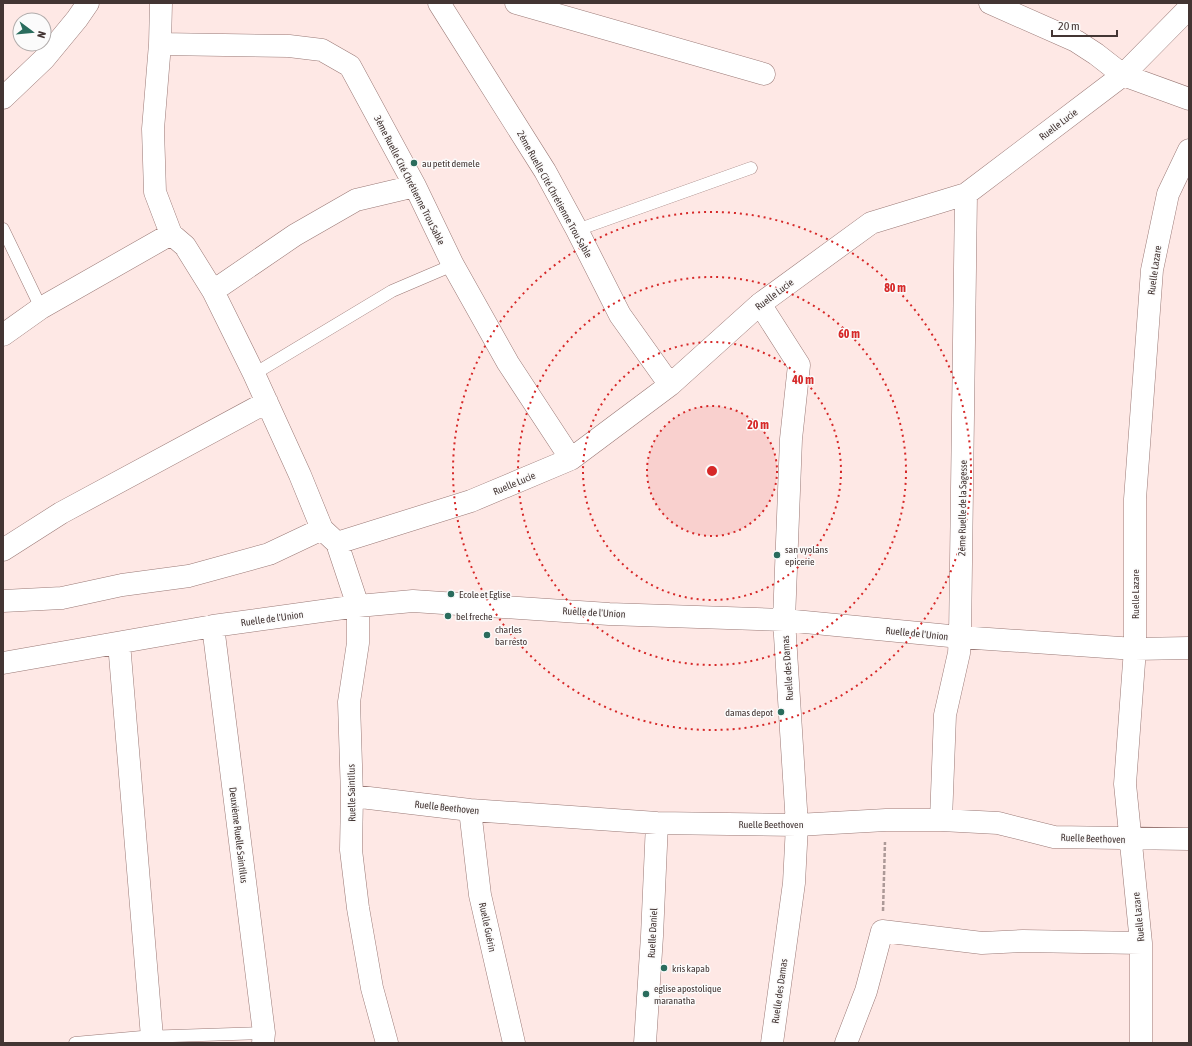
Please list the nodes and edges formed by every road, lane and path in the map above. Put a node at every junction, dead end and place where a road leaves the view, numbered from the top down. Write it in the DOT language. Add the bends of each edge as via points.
graph roads {
  1 [pos="88,3"];
  2 [pos="162,3"];
  3 [pos="439,3"];
  4 [pos="516,3"];
  5 [pos="990,3"];
  6 [pos="1189,8"];
  7 [pos="160,44"];
  8 [pos="764,74"];
  9 [pos="1123,75"];
  10 [pos="3,98"];
  11 [pos="1189,98"];
  12 [pos="1189,150"];
  13 [pos="751,168"];
  14 [pos="415,186"];
  15 [pos="966,194"];
  16 [pos="3,229"];
  17 [pos="577,230"];
  18 [pos="171,234"];
  19 [pos="452,266"];
  20 [pos="213,291"];
  21 [pos="760,304"];
  22 [pos="41,308"];
  23 [pos="3,335"];
  24 [pos="254,374"];
  25 [pos="670,385"];
  26 [pos="267,402"];
  27 [pos="571,459"];
  28 [pos="330,536"];
  29 [pos="3,550"];
  30 [pos="3,601"];
  31 [pos="358,606"];
  32 [pos="784,620"];
  33 [pos="213,626"];
  34 [pos="960,637"];
  35 [pos="119,642"];
  36 [pos="1189,648"];
  37 [pos="1135,649"];
  38 [pos="3,663"];
  39 [pos="352,796"];
  40 [pos="470,810"];
  41 [pos="886,820"];
  42 [pos="941,820"];
  43 [pos="657,823"];
  44 [pos="797,825"];
  45 [pos="1130,839"];
  46 [pos="1189,839"];
  47 [pos="882,931"];
  48 [pos="1141,942"];
  49 [pos="152,1037"];
  50 [pos="264,1038"];
  51 [pos="75,1043"];
  52 [pos="387,1043"];
  53 [pos="514,1043"];
  54 [pos="645,1043"];
  55 [pos="772,1043"];
  56 [pos="846,1043"];
  57 [pos="1141,1043"];
  1 -- 10 [label="street" via="44,59"];
  2 -- 7 [label="street"];
  3 -- 17 [label="street, 2ème Ruelle Cité Chrétienne Trou Sable" via="545,171"];
  4 -- 8 [label="street"];
  5 -- 9 [label="street" via="1076,41"];
  6 -- 9 [label="street, Ruelle Lucie"];
  7 -- 14 [label="street, 3ème Ruelle Cité Chrétienne Trou Sable" via="289,46 322,50 350,66"];
  7 -- 18 [label="street" via="153,129 155,192"];
  9 -- 11 [label="street"];
  9 -- 15 [label="street, Ruelle Lucie"];
  12 -- 37 [label="street, Ruelle Lazare" via="1168,194 1152,270 1135,499"];
  13 -- 17 [label="lane"];
  14 -- 19 [label="street, 3ème Ruelle Cité Chrétienne Trou Sable"];
  14 -- 20 [label="street" via="356,200 295,235"];
  15 -- 21 [label="street, Ruelle Lucie" via="872,223"];
  15 -- 34 [label="street, 2ème Ruelle de la Sagesse"];
  16 -- 22 [label="lane"];
  17 -- 25 [label="street, 2ème Ruelle Cité Chrétienne Trou Sable" via="620,314"];
  18 -- 20 [label="street, Ruelle Saintilus" via="185,246"];
  18 -- 22 [label="street"];
  19 -- 24 [label="lane" via="392,291"];
  19 -- 27 [label="street, 3ème Ruelle Cité Chrétienne Trou Sable" via="508,363"];
  20 -- 24 [label="street, Ruelle Saintilus"];
  21 -- 25 [label="street, Ruelle Lucie"];
  21 -- 32 [label="street, Ruelle des Damas" via="799,365 791,439"];
  22 -- 23 [label="street"];
  24 -- 26 [label="street, Ruelle Saintilus"];
  25 -- 27 [label="street, Ruelle Lucie"];
  26 -- 28 [label="street, Ruelle Saintilus"];
  26 -- 29 [label="street" via="61,513"];
  27 -- 28 [label="street, Ruelle Lucie" via="471,501"];
  28 -- 30 [label="street, Ruelle Lucie" via="189,576 122,585 62,598"];
  28 -- 31 [label="street, Ruelle Saintilus"];
  31 -- 32 [label="street, Ruelle de l'Union" via="413,601 609,614"];
  31 -- 33 [label="street, Ruelle de l'Union"];
  31 -- 39 [label="street, Ruelle Saintilus" via="358,643 349,702"];
  32 -- 34 [label="street, Ruelle de l'Union"];
  32 -- 44 [label="street, Ruelle des Damas"];
  33 -- 35 [label="street, Ruelle de l'Union"];
  33 -- 50 [label="street, Deuxième Ruelle Saintilus"];
  34 -- 37 [label="street, Ruelle de l'Union"];
  34 -- 42 [label="street, 2ème Ruelle de la Sagesse" via="959,653 945,715"];
  35 -- 38 [label="street, Ruelle de l'Union"];
  35 -- 49 [label="street"];
  36 -- 37 [label="street, Ruelle de l'Union"];
  37 -- 45 [label="street, Ruelle Lazare" via="1125,784"];
  39 -- 40 [label="street, Ruelle Beethoven"];
  39 -- 52 [label="street, Ruelle Saintilus" via="351,850 358,908 372,988"];
  40 -- 43 [label="street, Ruelle Beethoven"];
  40 -- 53 [label="street, Ruelle Guérin" via="480,895"];
  41 -- 42 [label="street, Ruelle Beethoven"];
  41 -- 44 [label="street, Ruelle Beethoven"];
  41 -- 47 [label="path"];
  42 -- 45 [label="street, Ruelle Beethoven" via="998,823 1054,837"];
  43 -- 44 [label="street, Ruelle Beethoven"];
  43 -- 54 [label="street, Ruelle Daniel"];
  44 -- 55 [label="street, Ruelle des Damas" via="794,883"];
  45 -- 46 [label="street, Ruelle Beethoven"];
  45 -- 48 [label="street, Ruelle Lazare"];
  47 -- 48 [label="street" via="982,943"];
  47 -- 56 [label="street" via="866,991"];
  48 -- 57 [label="street, Ruelle Lazare"];
  49 -- 50 [label="lane"];
  49 -- 51 [label="lane"];
}
